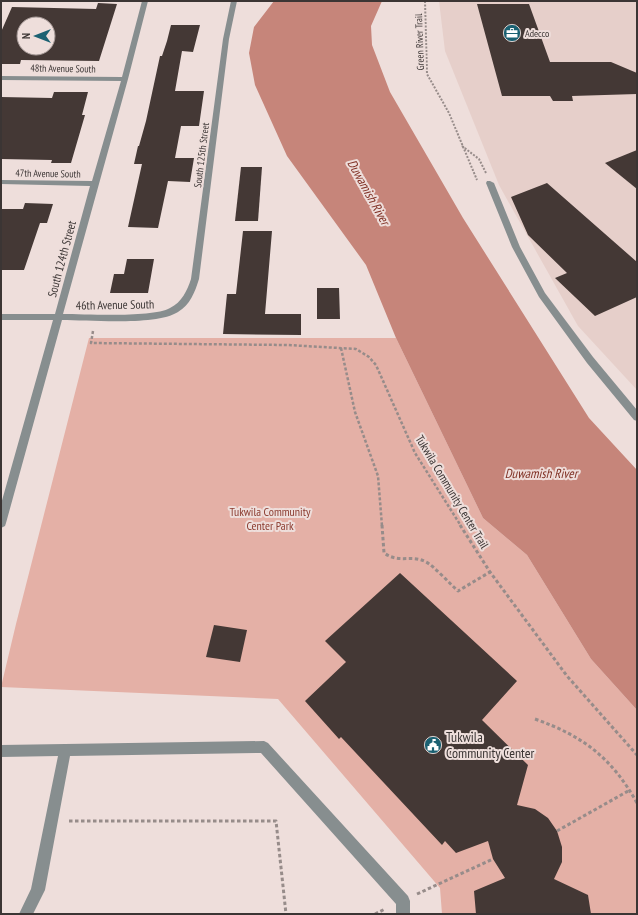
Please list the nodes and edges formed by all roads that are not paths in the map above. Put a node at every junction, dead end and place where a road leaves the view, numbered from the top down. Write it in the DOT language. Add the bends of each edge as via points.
graph roads {
  1 [pos="145,1"];
  2 [pos="234,1"];
  3 [pos="1,78"];
  4 [pos="125,79"];
  5 [pos="1,182"];
  6 [pos="490,183"];
  7 [pos="94,184"];
  8 [pos="179,308"];
  9 [pos="1,316"];
  10 [pos="58,317"];
  11 [pos="637,417"];
  12 [pos="5,497"];
  13 [pos="1,523"];
  14 [pos="65,750"];
  15 [pos="1,751"];
  16 [pos="26,914"];
  17 [pos="404,914"];
  1 -- 4 [label="street, South 124th Street"];
  2 -- 8 [label="street, South 125th Street" via="226,39 195,279 187,300"];
  3 -- 4 [label="street, 48th Avenue South"];
  4 -- 7 [label="street, South 124th Street"];
  5 -- 7 [label="street, 47th Avenue South"];
  6 -- 11 [label="street" via="516,247 542,295 590,360"];
  7 -- 10 [label="street, South 124th Street"];
  8 -- 10 [label="street, 46th Avenue South" via="161,316"];
  9 -- 10 [label="street, 46th Avenue South"];
  10 -- 12 [label="street, South 124th Street"];
  12 -- 13 [label="street, South 124th Street"];
  14 -- 15 [label="street"];
  14 -- 16 [label="street" via="38,890"];
  14 -- 17 [label="street" via="264,747 403,901"];
}
